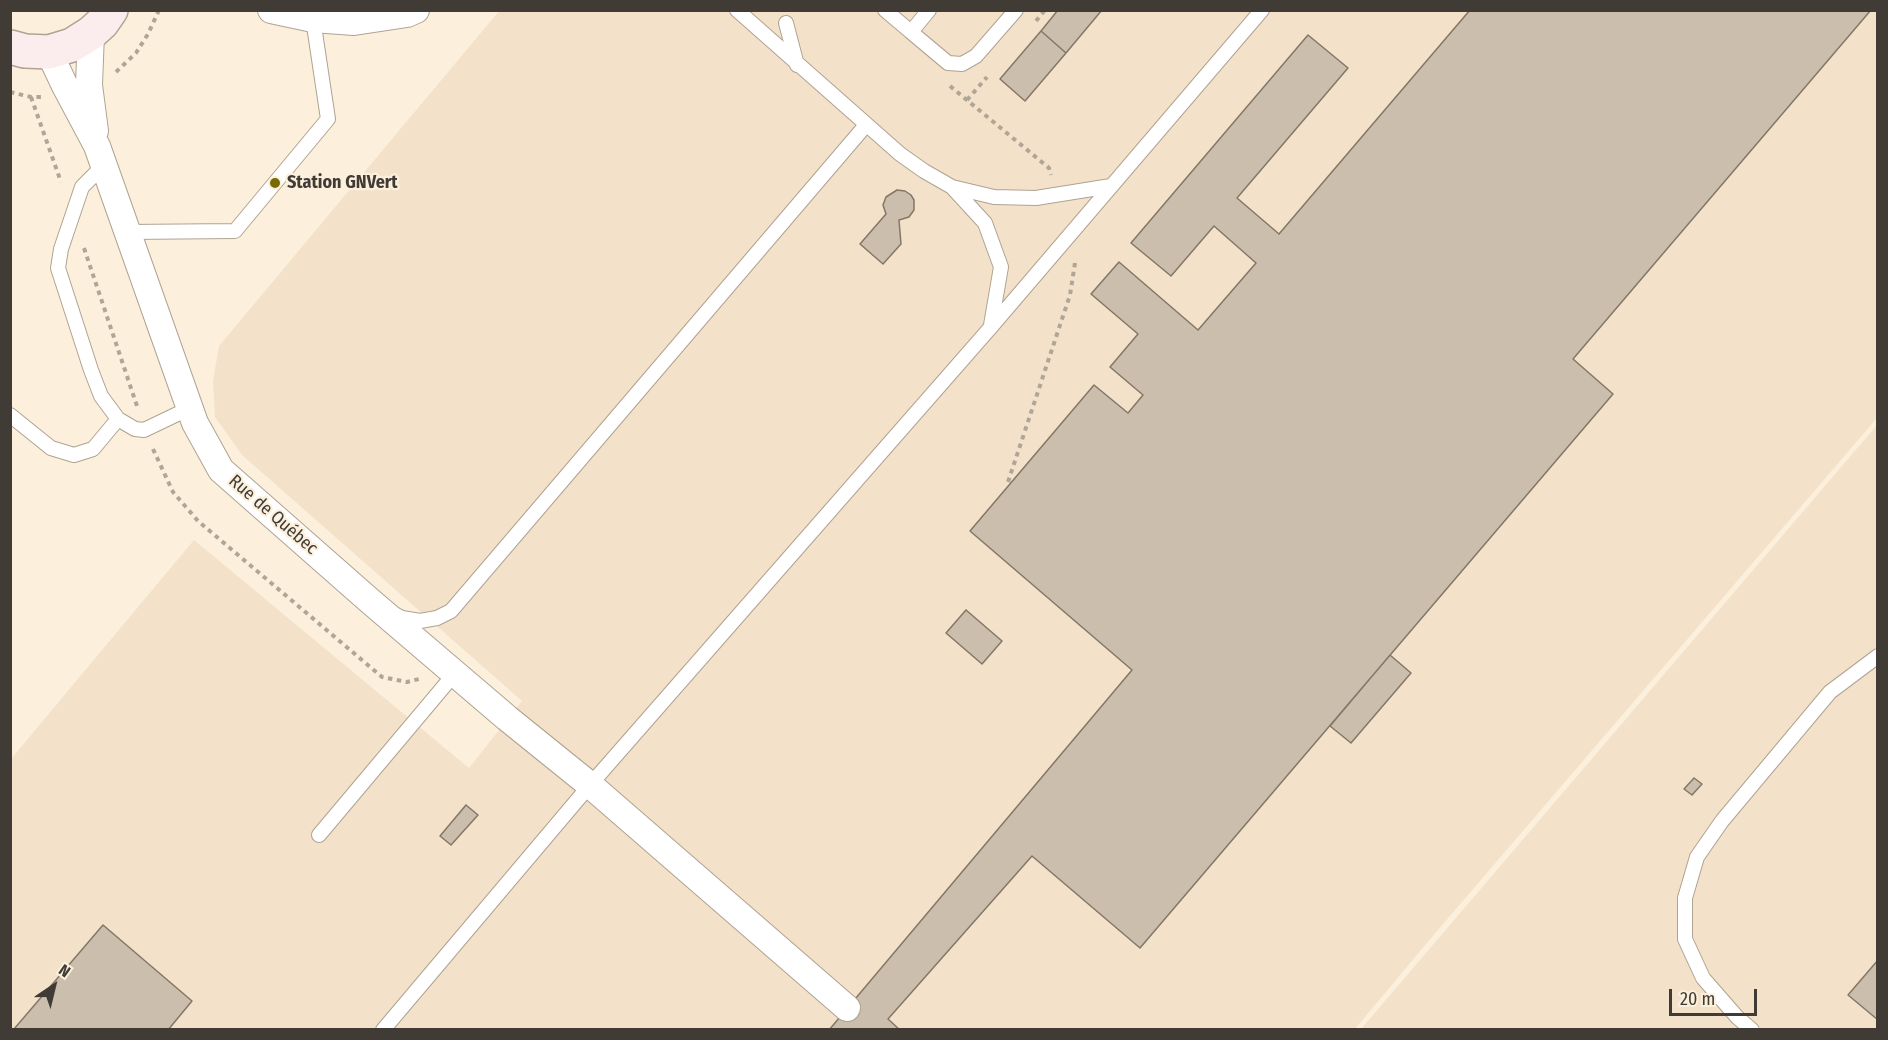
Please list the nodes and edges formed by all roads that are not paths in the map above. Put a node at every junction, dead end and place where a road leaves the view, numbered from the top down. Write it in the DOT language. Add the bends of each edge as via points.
graph roads {
  1 [pos="271,10"];
  2 [pos="416,10"];
  3 [pos="737,10"];
  4 [pos="885,10"];
  5 [pos="929,10"];
  6 [pos="1016,10"];
  7 [pos="1262,10"];
  8 [pos="313,19"];
  9 [pos="101,22"];
  10 [pos="786,23"];
  11 [pos="910,32"];
  12 [pos="10,47"];
  13 [pos="49,52"];
  14 [pos="797,65"];
  15 [pos="866,125"];
  16 [pos="100,155"];
  17 [pos="1111,186"];
  18 [pos="952,187"];
  19 [pos="127,232"];
  20 [pos="991,327"];
  21 [pos="190,408"];
  22 [pos="10,415"];
  23 [pos="118,419"];
  24 [pos="370,601"];
  25 [pos="1878,656"];
  26 [pos="456,672"];
  27 [pos="590,785"];
  28 [pos="319,834"];
  29 [pos="847,1008"];
  30 [pos="383,1029"];
  31 [pos="1752,1029"];
  1 -- 8 [label="street"];
  2 -- 8 [label="street" via="354,22"];
  3 -- 14 [label="lane"];
  4 -- 11 [label="lane"];
  5 -- 11 [label="lane"];
  6 -- 11 [label="lane" via="975,56 962,64 948,63"];
  7 -- 17 [label="lane"];
  8 -- 19 [label="lane" via="328,119 235,231"];
  9 -- 13 [label="main road" via="72,45"];
  9 -- 16 [label="street, Rue de Québec" via="89,85"];
  10 -- 14 [label="lane"];
  12 -- 13 [label="main road"];
  13 -- 16 [label="street, Rue de Québec"];
  14 -- 15 [label="lane"];
  15 -- 18 [label="lane" via="924,171"];
  15 -- 24 [label="lane" via="452,611 420,621 402,618"];
  16 -- 19 [label="street, Rue de Québec"];
  16 -- 23 [label="lane" via="82,187 58,268 101,396"];
  17 -- 18 [label="lane" via="1036,198 994,197"];
  17 -- 20 [label="lane"];
  18 -- 20 [label="lane" via="985,223 1001,267"];
  19 -- 21 [label="street, Rue de Québec"];
  20 -- 27 [label="lane"];
  21 -- 23 [label="lane" via="144,430"];
  21 -- 24 [label="street, Rue de Québec" via="221,470"];
  22 -- 23 [label="lane" via="51,448 74,455 93,449"];
  24 -- 26 [label="street, Rue de Québec"];
  25 -- 31 [label="lane" via="1830,692 1722,821 1697,857 1685,898 1685,939 1703,978"];
  26 -- 27 [label="street, Rue de Québec"];
  26 -- 28 [label="lane"];
  27 -- 29 [label="street, Rue de Québec"];
  27 -- 30 [label="lane"];
}
